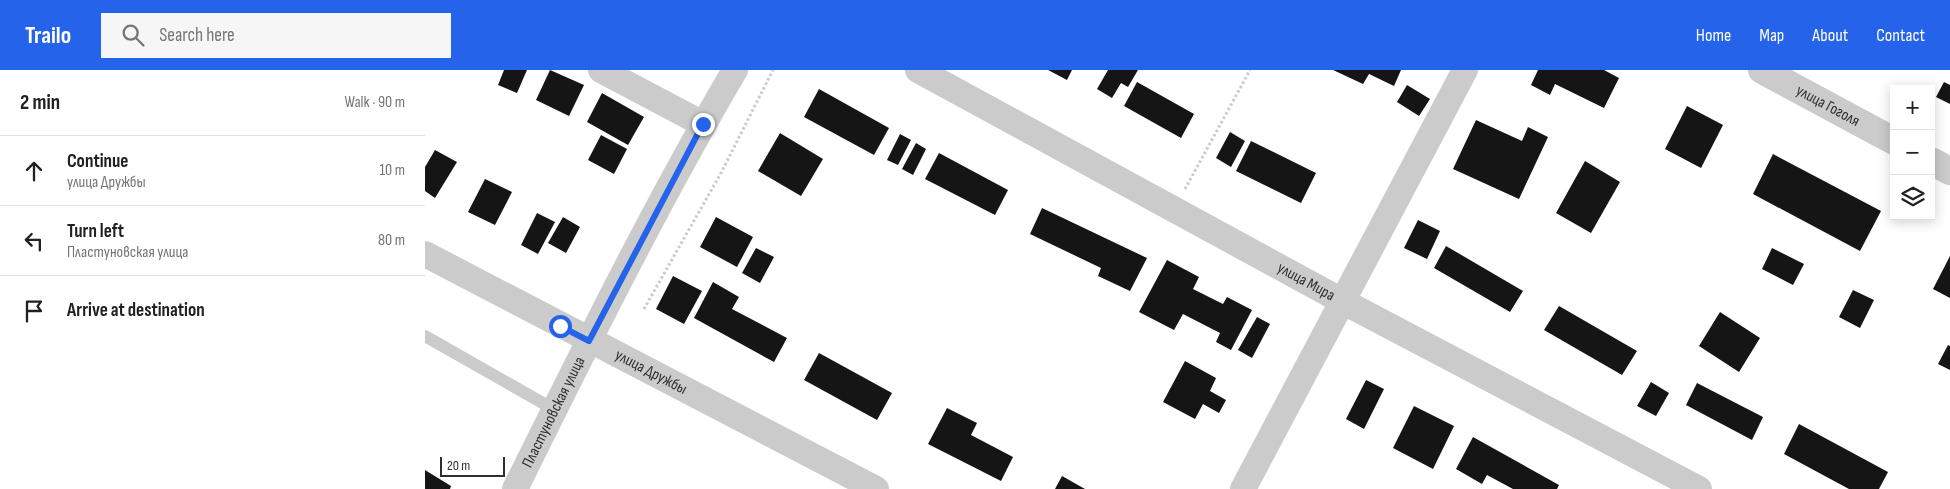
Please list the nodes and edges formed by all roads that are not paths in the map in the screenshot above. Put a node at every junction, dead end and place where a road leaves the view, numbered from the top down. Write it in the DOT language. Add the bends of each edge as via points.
graph roads {
  1 [pos="601,70"];
  2 [pos="735,70"];
  3 [pos="918,70"];
  4 [pos="1465,70"];
  5 [pos="1762,70"];
  6 [pos="703,124"];
  7 [pos="1890,139"];
  8 [pos="1935,163"];
  9 [pos="1950,171"];
  10 [pos="425,254"];
  11 [pos="1342,301"];
  12 [pos="425,336"];
  13 [pos="589,341"];
  14 [pos="555,410"];
  15 [pos="515,489"];
  16 [pos="876,489"];
  17 [pos="1243,489"];
  18 [pos="1699,489"];
  1 -- 6 [label="street"];
  2 -- 6 [label="street, Пластуновская улица"];
  3 -- 11 [label="street, улица Мира"];
  4 -- 11 [label="street"];
  5 -- 7 [label="street, улица Гоголя"];
  6 -- 13 [label="street, Пластуновская улица"];
  8 -- 9 [label="street"];
  10 -- 13 [label="street, улица Дружбы"];
  11 -- 17 [label="street"];
  11 -- 18 [label="street, улица Мира"];
  12 -- 14 [label="lane"];
  13 -- 14 [label="street, Пластуновская улица"];
  13 -- 16 [label="street, улица Дружбы"];
  14 -- 15 [label="street, Пластуновская улица"];
}
